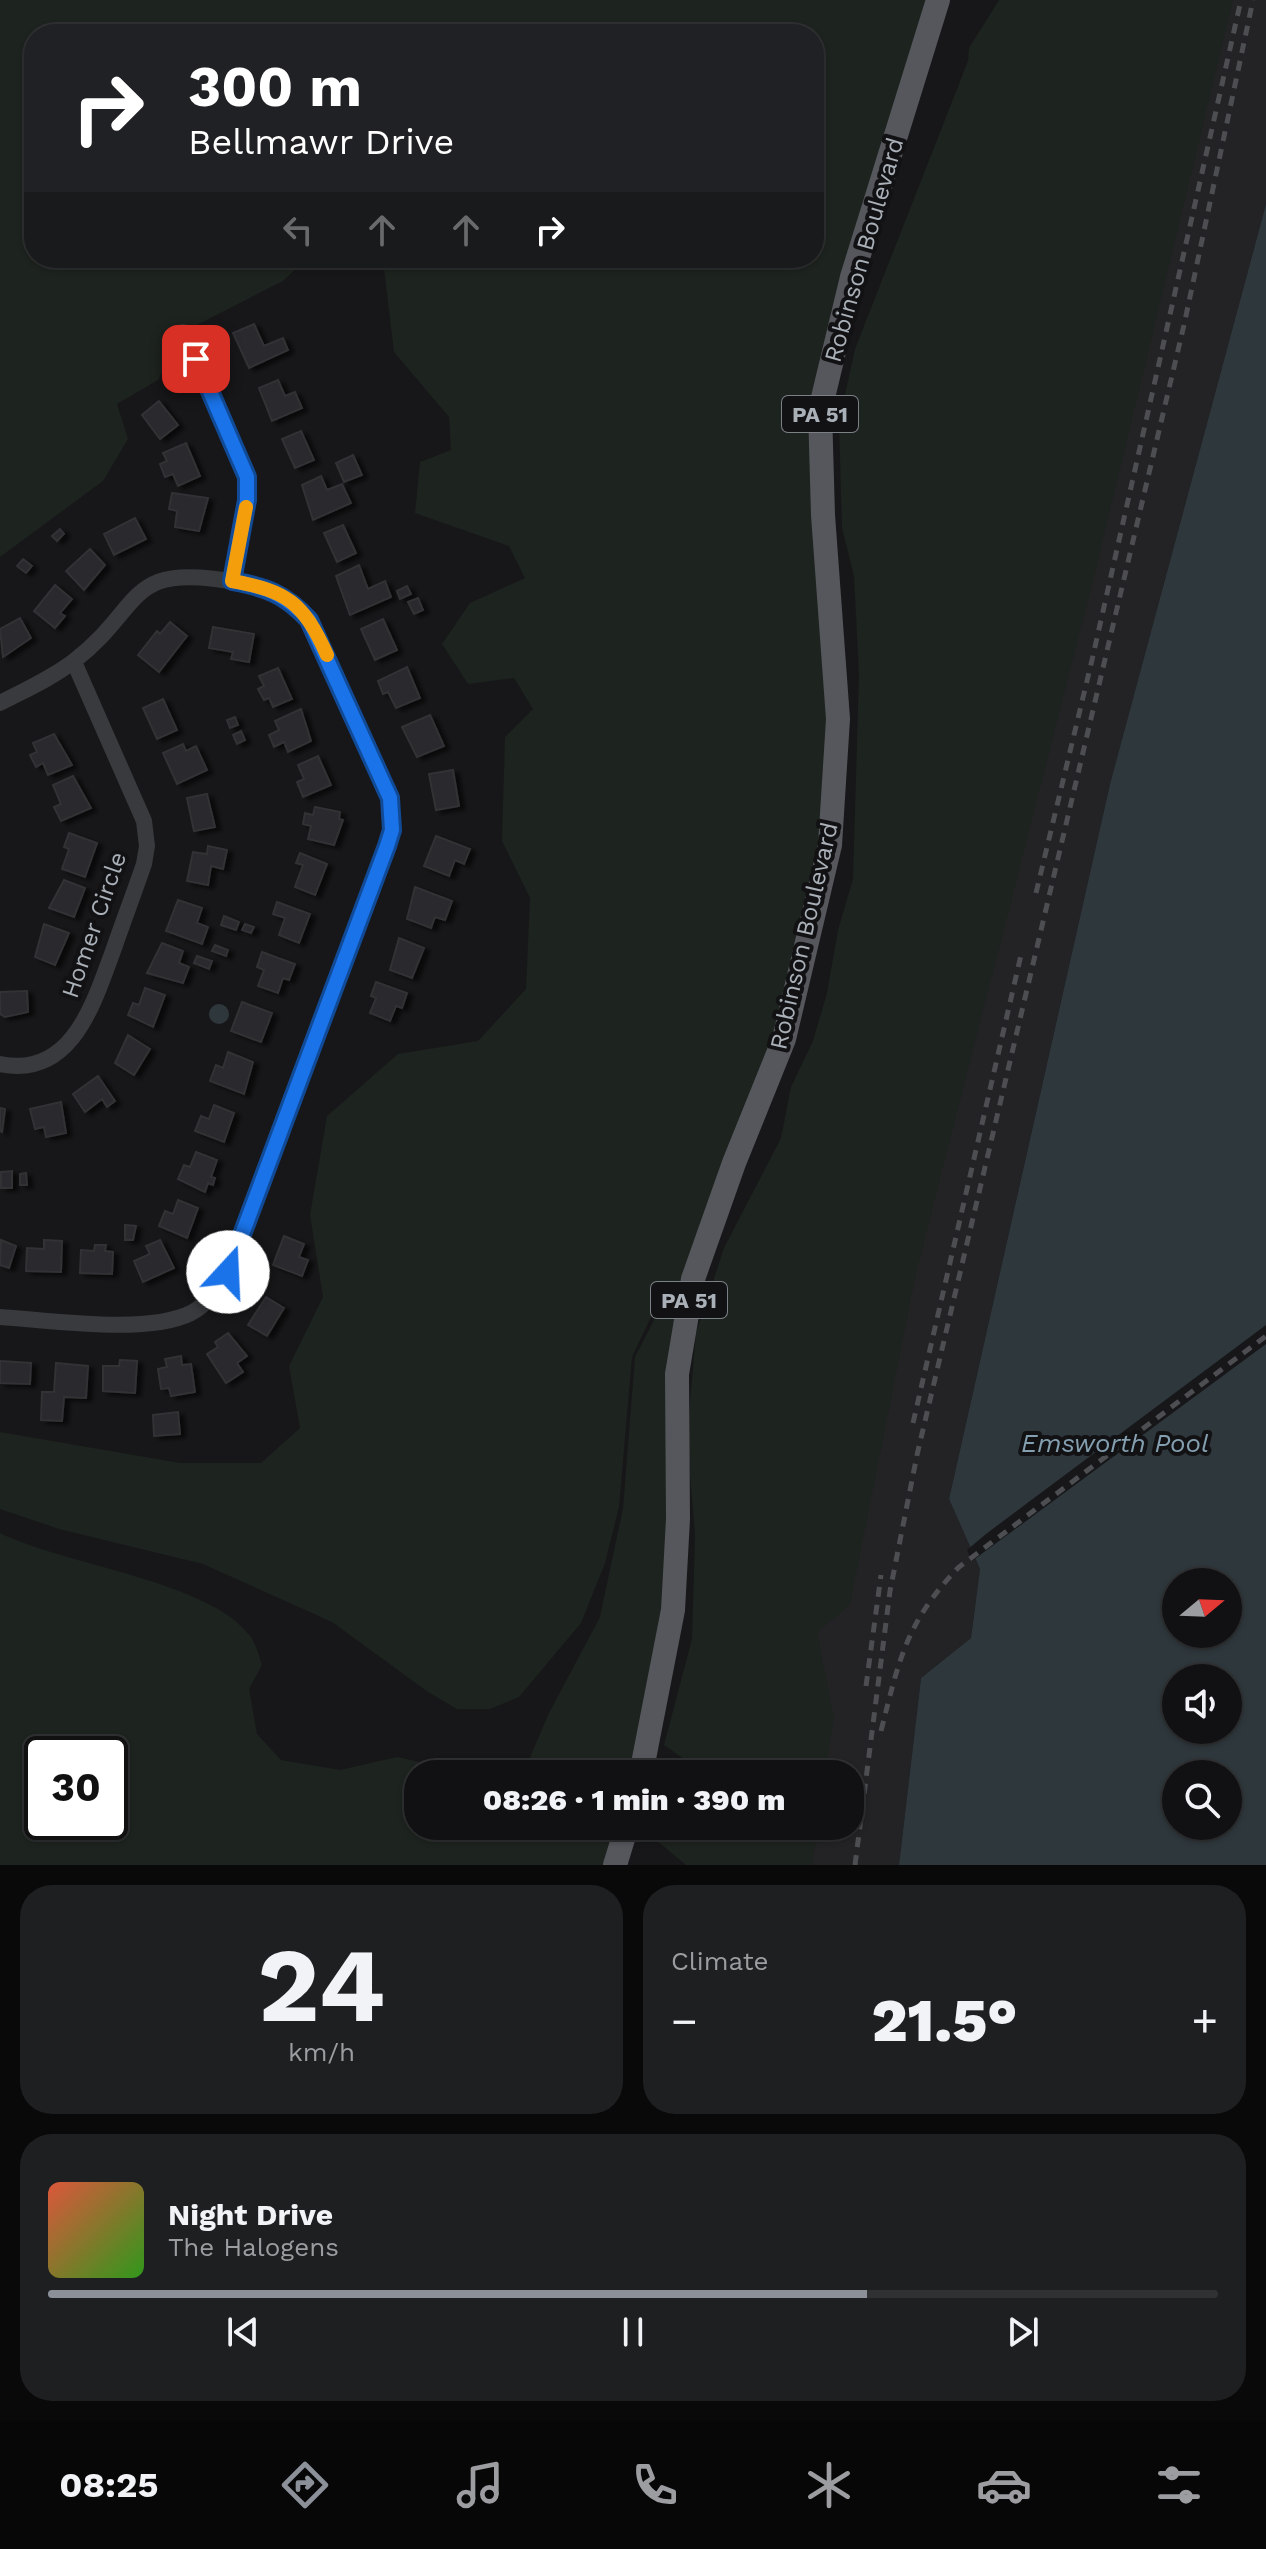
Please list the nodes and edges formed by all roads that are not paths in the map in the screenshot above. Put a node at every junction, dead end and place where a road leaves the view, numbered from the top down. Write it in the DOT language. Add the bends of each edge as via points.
graph roads {
  1 [pos="938,0"];
  2 [pos="183,332"];
  3 [pos="232,581"];
  4 [pos="74,662"];
  5 [pos="0,703"];
  6 [pos="0,1064"];
  7 [pos="0,1317"];
  8 [pos="644,1760"];
  9 [pos="623,1840"];
  10 [pos="615,1865"];
  1 -- 8 [label="main road, Robinson Boulevard / PA 51" via="852,277 820,410 838,719 830,845 784,1039 693,1279 677,1374 673,1610"];
  2 -- 3 [label="street" via="247,477"];
  3 -- 4 [label="street" via="178,575 155,582 136,595"];
  3 -- 7 [label="street" via="270,588 309,620 390,798 392,830 228,1272 214,1295 194,1312 169,1322"];
  4 -- 5 [label="street"];
  4 -- 6 [label="street, Homer Circle" via="144,821 144,864 93,1006 78,1033 42,1061"];
  9 -- 10 [label="main road"];
}
